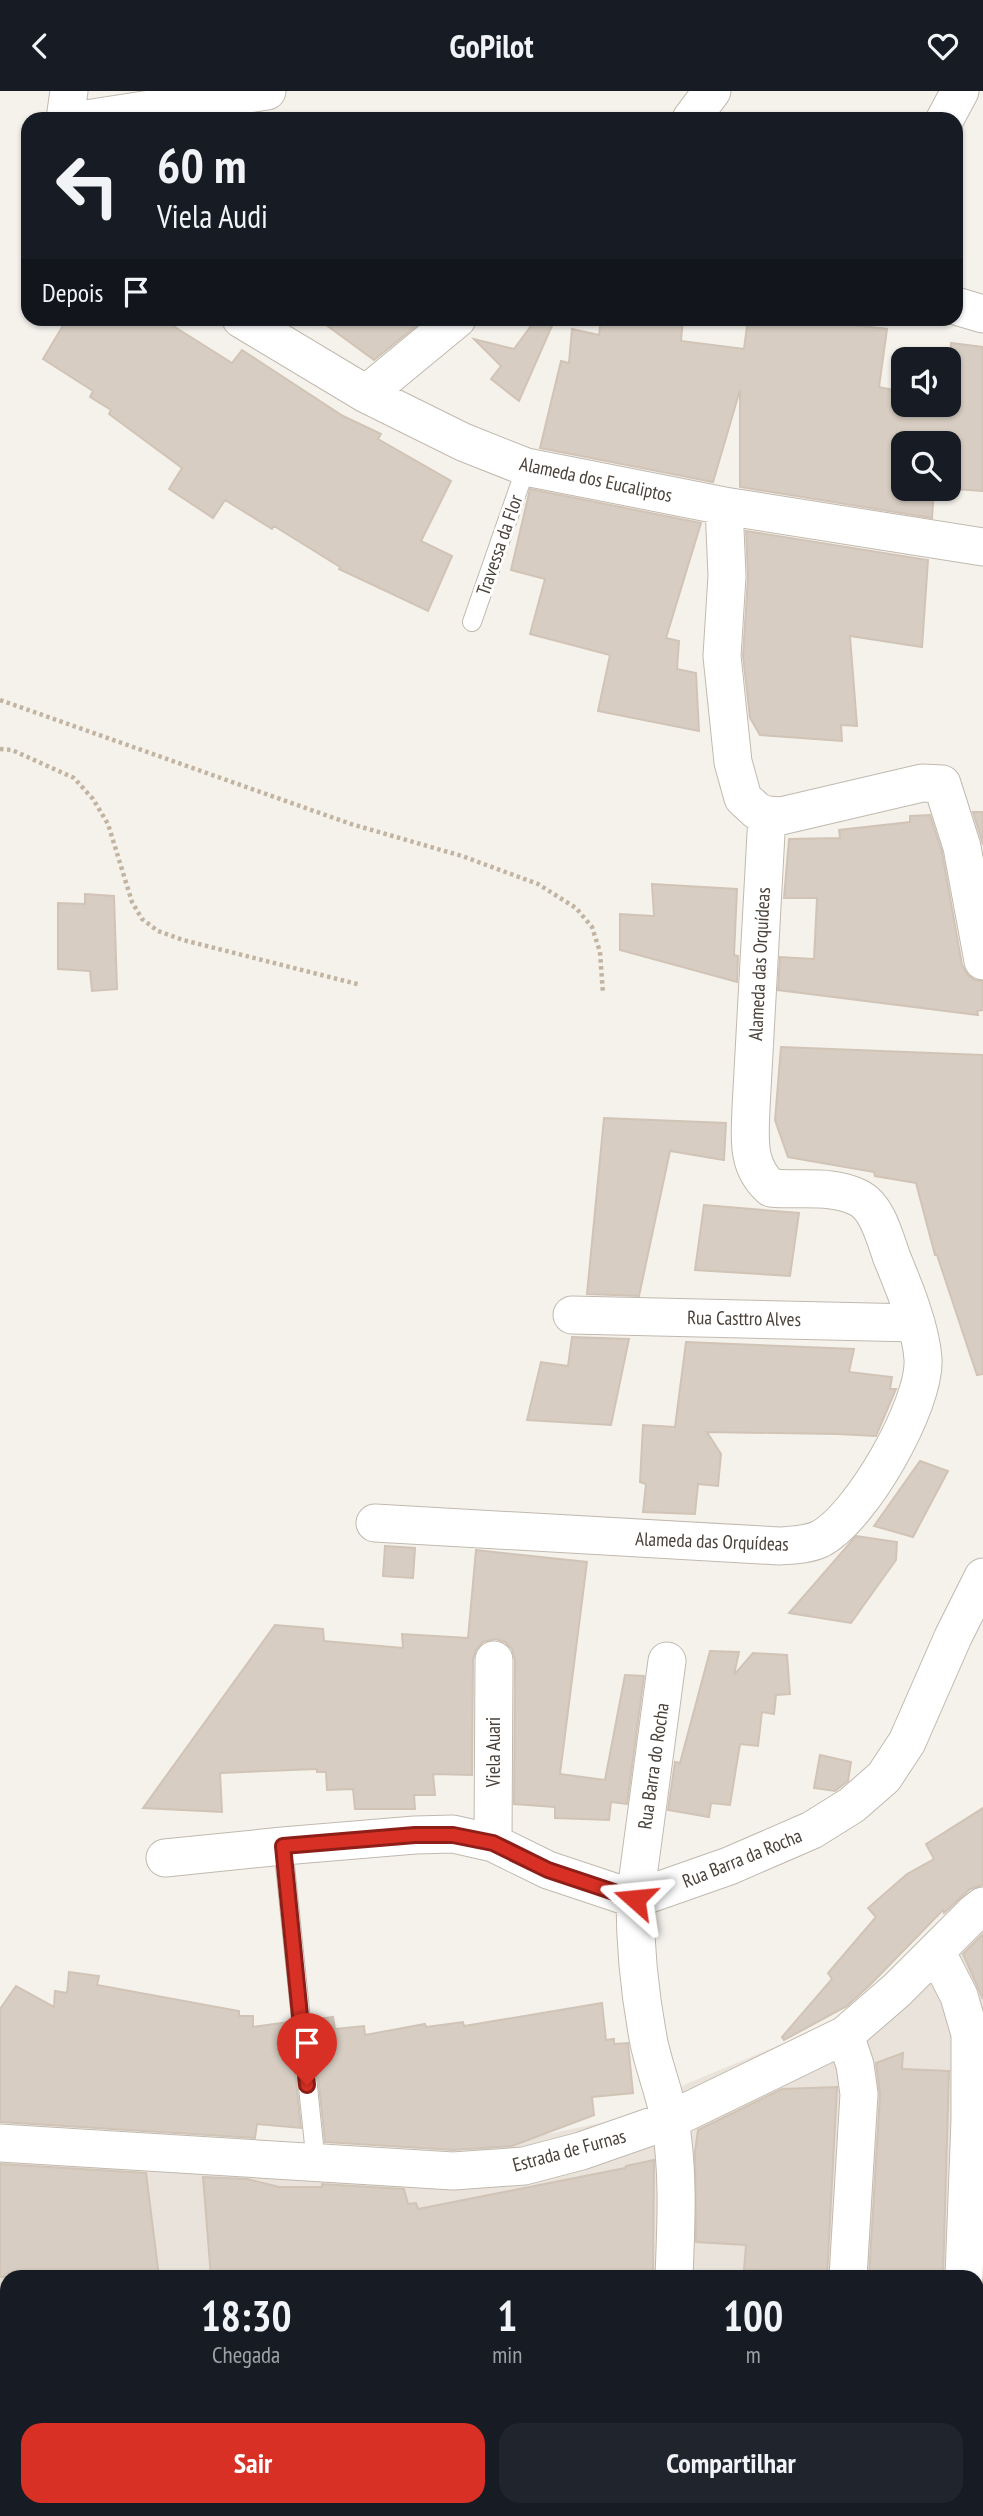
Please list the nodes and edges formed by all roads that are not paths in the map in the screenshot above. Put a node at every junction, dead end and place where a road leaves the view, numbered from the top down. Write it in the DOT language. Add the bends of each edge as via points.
graph roads {
  1 [pos="69,91"];
  2 [pos="267,91"];
  3 [pos="712,91"];
  4 [pos="960,91"];
  5 [pos="66,112"];
  6 [pos="131,112"];
  7 [pos="696,112"];
  8 [pos="949,112"];
  9 [pos="963,308"];
  10 [pos="983,314"];
  11 [pos="253,326"];
  12 [pos="449,326"];
  13 [pos="366,394"];
  14 [pos="526,467"];
  15 [pos="724,506"];
  16 [pos="983,547"];
  17 [pos="471,622"];
  18 [pos="767,815"];
  19 [pos="974,866"];
  20 [pos="983,961"];
  21 [pos="572,1315"];
  22 [pos="915,1323"];
  23 [pos="375,1524"];
  24 [pos="981,1583"];
  25 [pos="494,1660"];
  26 [pos="667,1661"];
  27 [pos="493,1843"];
  28 [pos="283,1846"];
  29 [pos="165,1858"];
  30 [pos="635,1899"];
  31 [pos="983,1906"];
  32 [pos="936,1951"];
  33 [pos="845,2035"];
  34 [pos="670,2120"];
  35 [pos="0,2143"];
  36 [pos="316,2164"];
  37 [pos="674,2270"];
  38 [pos="848,2270"];
  39 [pos="964,2270"];
  1 -- 5 [label="street"];
  2 -- 6 [label="street"];
  3 -- 7 [label="street"];
  4 -- 8 [label="street"];
  9 -- 10 [label="street"];
  11 -- 13 [label="street, Alameda dos Eucaliptos"];
  12 -- 13 [label="street"];
  13 -- 14 [label="street, Alameda dos Eucaliptos"];
  14 -- 15 [label="street, Alameda dos Eucaliptos"];
  14 -- 17 [label="lane, Travessa da Flor"];
  15 -- 16 [label="street, Alameda dos Eucaliptos"];
  15 -- 18 [label="street" via="727,576 722,656 733,762 743,798"];
  18 -- 19 [label="street" via="780,816 922,783 942,784"];
  18 -- 22 [label="street, Alameda das Orquídeas" via="751,1108 753,1162 759,1178 771,1188 827,1188 861,1199 879,1224"];
  19 -- 20 [label="street"];
  21 -- 22 [label="street, Rua Casttro Alves"];
  22 -- 23 [label="street, Alameda das Orquídeas" via="923,1357 923,1382 916,1403 850,1515 806,1544"];
  24 -- 30 [label="street, Rua Barra da Rocha" via="907,1742 884,1777 852,1805 812,1829 729,1866"];
  25 -- 27 [label="street, Viela Auari"];
  26 -- 30 [label="street, Rua Barra do Rocha"];
  27 -- 28 [label="street" via="453,1835 415,1835"];
  27 -- 30 [label="street" via="548,1870"];
  28 -- 29 [label="street"];
  28 -- 36 [label="lane"];
  30 -- 34 [label="street, Rua Barra do Rocha" via="643,2007"];
  31 -- 32 [label="street, Estrada de Furnas"];
  32 -- 33 [label="street, Estrada de Furnas"];
  32 -- 39 [label="street" via="959,1996 970,2034"];
  33 -- 34 [label="street, Estrada de Furnas"];
  33 -- 38 [label="street" via="859,2094"];
  34 -- 36 [label="street, Estrada de Furnas" via="524,2166 453,2171"];
  34 -- 37 [label="street, Rua Barra do Rocha" via="676,2172"];
  35 -- 36 [label="street, Estrada de Furnas"];
}
